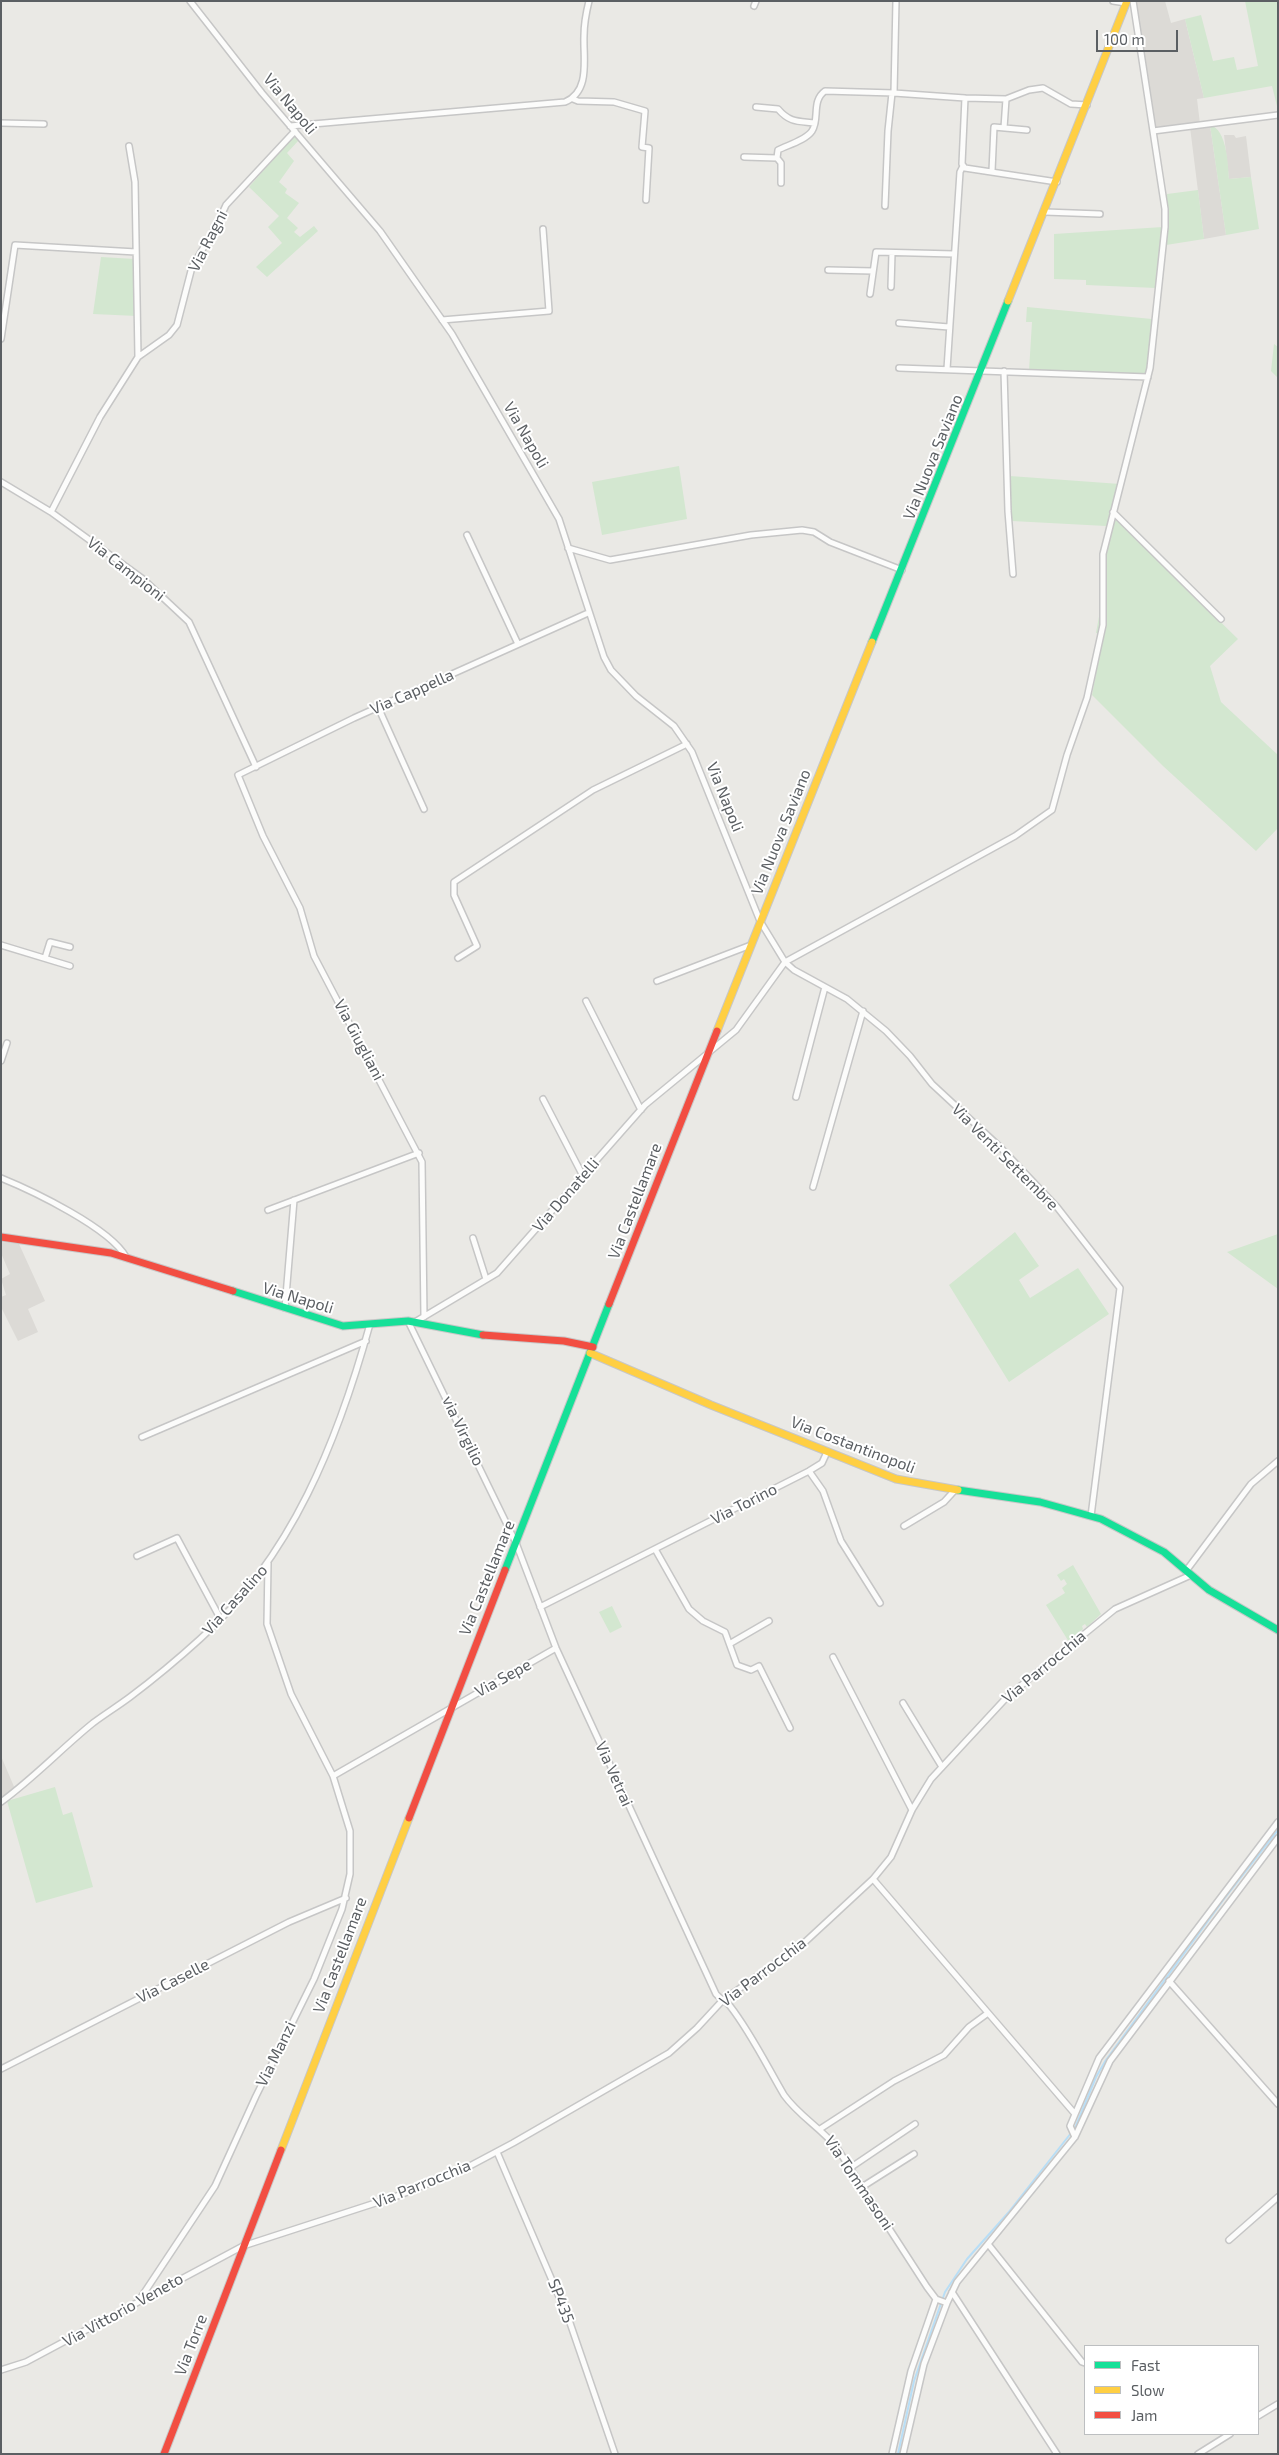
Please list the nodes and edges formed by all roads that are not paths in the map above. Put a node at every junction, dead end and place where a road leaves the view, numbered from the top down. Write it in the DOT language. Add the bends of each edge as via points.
graph roads {
  1 [pos="190,1"];
  2 [pos="589,1"];
  3 [pos="896,1"];
  4 [pos="1112,1"];
  5 [pos="1128,2"];
  6 [pos="893,93"];
  7 [pos="573,98"];
  8 [pos="965,98"];
  9 [pos="1006,99"];
  10 [pos="1088,105"];
  11 [pos="756,107"];
  12 [pos="1278,115"];
  13 [pos="1,123"];
  14 [pos="815,123"];
  15 [pos="44,124"];
  16 [pos="290,126"];
  17 [pos="1004,128"];
  18 [pos="1027,130"];
  19 [pos="295,131"];
  20 [pos="1153,131"];
  21 [pos="129,146"];
  22 [pos="744,157"];
  23 [pos="777,158"];
  24 [pos="962,166"];
  25 [pos="992,171"];
  26 [pos="1057,182"];
  27 [pos="781,183"];
  28 [pos="646,200"];
  29 [pos="885,206"];
  30 [pos="1045,212"];
  31 [pos="1100,214"];
  32 [pos="543,229"];
  33 [pos="136,252"];
  34 [pos="892,253"];
  35 [pos="954,254"];
  36 [pos="828,270"];
  37 [pos="873,271"];
  38 [pos="891,287"];
  39 [pos="870,294"];
  40 [pos="442,320"];
  41 [pos="899,323"];
  42 [pos="949,328"];
  43 [pos="1,339"];
  44 [pos="138,358"];
  45 [pos="899,368"];
  46 [pos="947,369"];
  47 [pos="982,369"];
  48 [pos="1004,371"];
  49 [pos="1148,378"];
  50 [pos="1,482"];
  51 [pos="51,512"];
  52 [pos="1113,512"];
  53 [pos="467,535"];
  54 [pos="568,548"];
  55 [pos="902,570"];
  56 [pos="1013,574"];
  57 [pos="588,613"];
  58 [pos="1221,619"];
  59 [pos="518,644"];
  60 [pos="378,707"];
  61 [pos="687,744"];
  62 [pos="256,767"];
  63 [pos="238,776"];
  64 [pos="424,809"];
  65 [pos="760,921"];
  66 [pos="1,945"];
  67 [pos="751,945"];
  68 [pos="70,947"];
  69 [pos="45,958"];
  70 [pos="458,958"];
  71 [pos="785,962"];
  72 [pos="70,966"];
  73 [pos="658,981"];
  74 [pos="825,987"];
  75 [pos="586,1001"];
  76 [pos="862,1011"];
  77 [pos="7,1043"];
  78 [pos="707,1056"];
  79 [pos="1,1062"];
  80 [pos="796,1097"];
  81 [pos="543,1099"];
  82 [pos="641,1110"];
  83 [pos="419,1153"];
  84 [pos="583,1176"];
  85 [pos="1,1178"];
  86 [pos="813,1186"];
  87 [pos="294,1200"];
  88 [pos="268,1210"];
  89 [pos="1,1237"];
  90 [pos="473,1238"];
  91 [pos="126,1257"];
  92 [pos="486,1279"];
  93 [pos="285,1308"];
  94 [pos="424,1317"];
  95 [pos="412,1321"];
  96 [pos="370,1324"];
  97 [pos="366,1341"];
  98 [pos="591,1350"];
  99 [pos="142,1437"];
  100 [pos="827,1452"];
  101 [pos="1278,1462"];
  102 [pos="809,1471"];
  103 [pos="955,1490"];
  104 [pos="1091,1516"];
  105 [pos="904,1526"];
  106 [pos="516,1543"];
  107 [pos="654,1549"];
  108 [pos="137,1556"];
  109 [pos="268,1563"];
  110 [pos="1189,1573"];
  111 [pos="880,1603"];
  112 [pos="540,1607"];
  113 [pos="220,1618"];
  114 [pos="769,1621"];
  115 [pos="1278,1630"];
  116 [pos="731,1643"];
  117 [pos="556,1648"];
  118 [pos="833,1657"];
  119 [pos="903,1703"];
  120 [pos="450,1708"];
  121 [pos="790,1728"];
  122 [pos="942,1767"];
  123 [pos="333,1776"];
  124 [pos="1,1802"];
  125 [pos="912,1810"];
  126 [pos="1278,1822"];
  127 [pos="1278,1838"];
  128 [pos="873,1879"];
  129 [pos="346,1898"];
  130 [pos="1169,1980"];
  131 [pos="722,2001"];
  132 [pos="988,2013"];
  133 [pos="1,2069"];
  134 [pos="1278,2104"];
  135 [pos="1075,2114"];
  136 [pos="914,2124"];
  137 [pos="820,2129"];
  138 [pos="1073,2134"];
  139 [pos="497,2152"];
  140 [pos="914,2154"];
  141 [pos="850,2168"];
  142 [pos="862,2187"];
  143 [pos="1278,2197"];
  144 [pos="1229,2240"];
  145 [pos="988,2244"];
  146 [pos="243,2246"];
  147 [pos="952,2292"];
  148 [pos="937,2299"];
  149 [pos="139,2301"];
  150 [pos="945,2303"];
  151 [pos="1084,2363"];
  152 [pos="1,2370"];
  153 [pos="1278,2404"];
  154 [pos="1259,2415"];
  155 [pos="1228,2435"];
  156 [pos="164,2454"];
  157 [pos="615,2454"];
  158 [pos="892,2454"];
  159 [pos="903,2454"];
  160 [pos="1057,2454"];
  161 [pos="1198,2454"];
  1 -- 16 [label="street, Via Napoli"];
  2 -- 7 [label="street" via="584,37 585,70"];
  3 -- 6 [label="street"];
  4 -- 5 [label="street"];
  5 -- 10 [label="main road, Via Nuova Saviano"];
  5 -- 20 [label="street"];
  6 -- 8 [label="street"];
  6 -- 14 [label="street" via="825,91 817,102"];
  6 -- 29 [label="street"];
  7 -- 16 [label="street"];
  7 -- 28 [label="street" via="578,101 614,102 645,111 642,147 649,148"];
  8 -- 9 [label="street"];
  8 -- 24 [label="street"];
  9 -- 10 [label="street" via="1043,88 1071,104"];
  9 -- 17 [label="street"];
  10 -- 26 [label="main road, Via Nuova Saviano"];
  11 -- 14 [label="street" via="778,109 791,121"];
  12 -- 20 [label="street"];
  13 -- 15 [label="street"];
  14 -- 23 [label="street" via="807,135 778,150"];
  16 -- 19 [label="street, Via Napoli"];
  17 -- 18 [label="street"];
  17 -- 25 [label="street" via="994,127"];
  19 -- 40 [label="street, Via Napoli" via="380,231"];
  19 -- 44 [label="street, Via Ragni" via="226,205 192,267 176,325 169,335"];
  20 -- 49 [label="street" via="1165,227"];
  21 -- 33 [label="street" via="135,182"];
  22 -- 23 [label="street"];
  23 -- 27 [label="street"];
  24 -- 25 [label="street"];
  24 -- 35 [label="street"];
  25 -- 26 [label="street"];
  26 -- 30 [label="main road, Via Nuova Saviano"];
  30 -- 31 [label="street"];
  30 -- 47 [label="main road, Via Nuova Saviano"];
  32 -- 40 [label="street" via="549,311"];
  33 -- 43 [label="street" via="15,246"];
  33 -- 44 [label="street"];
  34 -- 35 [label="street"];
  34 -- 37 [label="street" via="876,252"];
  34 -- 38 [label="street"];
  35 -- 42 [label="street"];
  36 -- 37 [label="street"];
  37 -- 39 [label="street"];
  40 -- 54 [label="street, Via Napoli" via="559,520"];
  41 -- 42 [label="street"];
  42 -- 46 [label="street"];
  44 -- 51 [label="street, Via Ragni" via="100,417"];
  45 -- 46 [label="street"];
  46 -- 47 [label="street"];
  47 -- 48 [label="street"];
  47 -- 55 [label="main road, Via Nuova Saviano"];
  48 -- 49 [label="street"];
  48 -- 56 [label="street"];
  49 -- 52 [label="street"];
  50 -- 51 [label="street, Via Campioni"];
  51 -- 62 [label="street, Via Campioni" via="143,579 189,622"];
  52 -- 58 [label="street"];
  52 -- 71 [label="street" via="1103,554 1103,625 1087,698 1052,810 1015,836"];
  53 -- 59 [label="street"];
  54 -- 55 [label="street" via="610,560 751,535 802,530 814,532 830,542"];
  54 -- 57 [label="street, Via Napoli"];
  55 -- 65 [label="main road, Via Nuova Saviano"];
  57 -- 59 [label="street, Via Cappella"];
  57 -- 61 [label="street, Via Napoli" via="611,670 674,726"];
  59 -- 60 [label="street, Via Cappella"];
  60 -- 62 [label="street, Via Cappella"];
  60 -- 64 [label="street"];
  61 -- 65 [label="street, Via Napoli"];
  61 -- 70 [label="street" via="592,790 454,882 454,895 477,946"];
  62 -- 63 [label="street, Via Cappella"];
  63 -- 83 [label="street, Via Giugliani" via="263,836 300,908 314,956"];
  65 -- 67 [label="main road, Via Castellamare"];
  65 -- 71 [label="street, Via Venti Settembre"];
  66 -- 69 [label="street"];
  67 -- 73 [label="street"];
  67 -- 78 [label="main road, Via Castellamare"];
  68 -- 69 [label="street" via="50,942"];
  69 -- 72 [label="street"];
  71 -- 74 [label="street, Via Venti Settembre"];
  71 -- 78 [label="street, Via Donatelli" via="736,1030"];
  74 -- 76 [label="street, Via Venti Settembre"];
  74 -- 80 [label="street"];
  75 -- 82 [label="street"];
  76 -- 86 [label="street"];
  76 -- 104 [label="street, Via Venti Settembre" via="1057,1207 1120,1288"];
  77 -- 79 [label="street"];
  78 -- 82 [label="street, Via Donatelli"];
  78 -- 98 [label="main road, Via Castellamare"];
  81 -- 84 [label="street"];
  82 -- 84 [label="street, Via Donatelli"];
  83 -- 87 [label="street"];
  83 -- 94 [label="street, Via Giugliani" via="422,1162"];
  84 -- 92 [label="street, Via Donatelli" via="497,1273"];
  85 -- 91 [label="street" via="44,1196 108,1237"];
  87 -- 88 [label="street"];
  87 -- 93 [label="street"];
  89 -- 91 [label="main road, Via Napoli"];
  90 -- 92 [label="street"];
  91 -- 93 [label="main road, Via Napoli"];
  92 -- 94 [label="street, Via Donatelli"];
  93 -- 96 [label="main road, Via Napoli" via="343,1326"];
  94 -- 95 [label="street, Via Donatelli"];
  95 -- 96 [label="main road, Via Napoli"];
  95 -- 98 [label="main road, Via Napoli" via="496,1338 564,1341"];
  95 -- 106 [label="street, via Virgilio"];
  96 -- 97 [label="street, Via Casalino"];
  97 -- 99 [label="street"];
  97 -- 109 [label="street, Via Casalino" via="353,1384 313,1484"];
  98 -- 100 [label="main road, Via Costantinopoli"];
  98 -- 106 [label="main road, Via Castellamare"];
  100 -- 102 [label="street, Via Torino" via="822,1462"];
  100 -- 103 [label="main road, Via Costantinopoli" via="896,1479"];
  101 -- 110 [label="street" via="1251,1484"];
  102 -- 107 [label="street, Via Torino"];
  102 -- 111 [label="street" via="823,1490 841,1541"];
  103 -- 104 [label="main road, Via Costantinopoli" via="1040,1502"];
  103 -- 105 [label="street" via="944,1502"];
  104 -- 110 [label="main road, Via Costantinopoli" via="1164,1552"];
  106 -- 112 [label="street, Via Vetrai"];
  106 -- 120 [label="main road, Via Castellamare"];
  107 -- 112 [label="street, Via Torino"];
  107 -- 116 [label="street" via="689,1609 703,1621 725,1632"];
  108 -- 113 [label="street" via="177,1538"];
  109 -- 113 [label="street, Via Casalino"];
  109 -- 123 [label="street, Via Manzi" via="268,1624 291,1694"];
  110 -- 115 [label="main road, Via Costantinopoli" via="1219,1597"];
  110 -- 122 [label="street, Via Parrocchia" via="1128,1601 1104,1616 1007,1697"];
  112 -- 117 [label="street, Via Vetrai"];
  113 -- 124 [label="street, Via Casalino" via="195,1644 132,1696 93,1723"];
  114 -- 116 [label="street"];
  116 -- 121 [label="street" via="737,1665 751,1670 759,1666"];
  117 -- 120 [label="street, Via Sepe"];
  117 -- 131 [label="street, Via Vetrai" via="686,1935"];
  118 -- 125 [label="street"];
  119 -- 122 [label="street"];
  120 -- 123 [label="street, Via Sepe"];
  120 -- 146 [label="main road, Via Castellamare"];
  122 -- 125 [label="street, Via Parrocchia"];
  123 -- 129 [label="street, Via Manzi" via="350,1831 350,1874"];
  125 -- 128 [label="street, Via Parrocchia" via="891,1857"];
  126 -- 135 [label="street" via="1099,2058"];
  127 -- 130 [label="street"];
  128 -- 131 [label="street, Via Parrocchia" via="805,1942"];
  128 -- 132 [label="street"];
  129 -- 133 [label="street, Via Caselle" via="289,1922"];
  129 -- 149 [label="street, Via Manzi" via="314,1979 215,2186"];
  130 -- 134 [label="street"];
  130 -- 138 [label="street" via="1110,2061"];
  131 -- 137 [label="street, Via Tommasoni" via="740,2020 784,2096"];
  131 -- 139 [label="street, Via Parrocchia" via="668,2053"];
  132 -- 135 [label="street"];
  132 -- 137 [label="street" via="969,2026 944,2055 894,2081"];
  135 -- 138 [label="street" via="1070,2126"];
  136 -- 141 [label="street"];
  137 -- 141 [label="street, Via Tommasoni"];
  138 -- 145 [label="street"];
  139 -- 146 [label="street, Via Parrocchia" via="400,2196"];
  139 -- 157 [label="street, SP435" via="566,2312"];
  140 -- 142 [label="street"];
  141 -- 142 [label="street, Via Tommasoni"];
  142 -- 148 [label="street, Via Tommasoni"];
  143 -- 144 [label="street"];
  145 -- 147 [label="street" via="965,2270"];
  145 -- 151 [label="street"];
  146 -- 149 [label="street, Via Vittorio Veneto"];
  146 -- 156 [label="main road, Via Torre"];
  147 -- 150 [label="street"];
  147 -- 160 [label="street"];
  148 -- 150 [label="street"];
  148 -- 158 [label="street" via="909,2379"];
  149 -- 152 [label="street, Via Vittorio Veneto" via="26,2362"];
  150 -- 159 [label="street" via="919,2382"];
  153 -- 154 [label="street"];
  155 -- 161 [label="street"];
}
